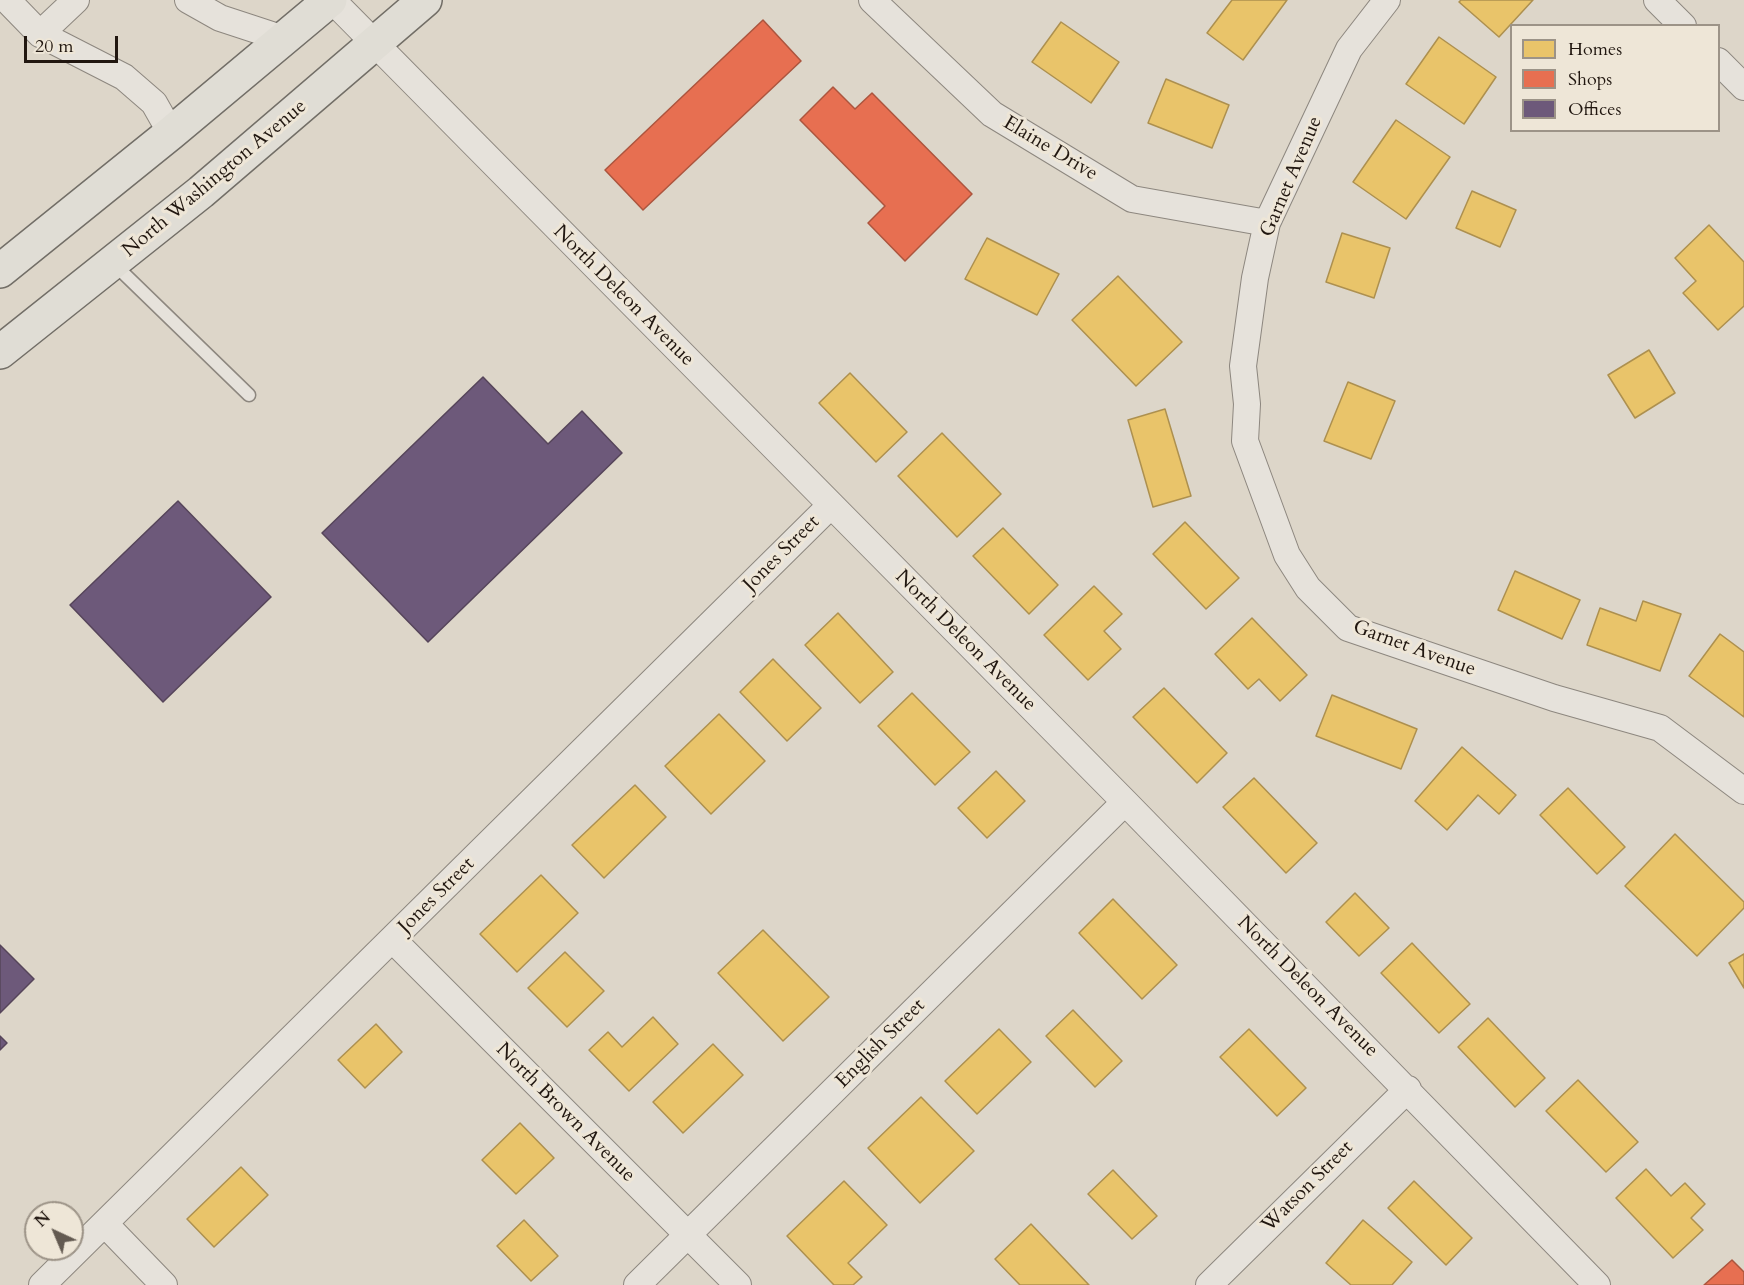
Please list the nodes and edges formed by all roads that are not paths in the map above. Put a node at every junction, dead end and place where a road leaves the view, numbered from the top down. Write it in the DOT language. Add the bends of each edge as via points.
graph roads {
  1 [pos="7,0"];
  2 [pos="76,0"];
  3 [pos="189,0"];
  4 [pos="331,0"];
  5 [pos="425,0"];
  6 [pos="1387,0"];
  7 [pos="1657,0"];
  8 [pos="877,2"];
  9 [pos="1681,24"];
  10 [pos="40,33"];
  11 [pos="284,39"];
  12 [pos="375,45"];
  13 [pos="1720,63"];
  14 [pos="1744,87"];
  15 [pos="171,133"];
  16 [pos="1267,223"];
  17 [pos="113,264"];
  18 [pos="0,271"];
  19 [pos="0,352"];
  20 [pos="249,394"];
  21 [pos="830,506"];
  22 [pos="1744,791"];
  23 [pos="1125,802"];
  24 [pos="393,940"];
  25 [pos="1408,1089"];
  26 [pos="105,1224"];
  27 [pos="687,1236"];
  28 [pos="42,1285"];
  29 [pos="164,1285"];
  30 [pos="637,1285"];
  31 [pos="738,1285"];
  32 [pos="1209,1285"];
  33 [pos="1597,1285"];
  1 -- 10 [label="street"];
  2 -- 10 [label="street"];
  3 -- 11 [label="street" via="220,18"];
  4 -- 11 [label="main road"];
  4 -- 12 [label="street, North Deleon Avenue"];
  5 -- 12 [label="main road, North Washington Avenue"];
  6 -- 16 [label="street, Garnet Avenue" via="1349,49"];
  7 -- 9 [label="street"];
  8 -- 16 [label="street, Elaine Drive" via="992,114 1132,199"];
  10 -- 15 [label="street" via="124,77 154,103"];
  11 -- 15 [label="main road"];
  12 -- 17 [label="main road, North Washington Avenue"];
  12 -- 21 [label="street, North Deleon Avenue"];
  13 -- 14 [label="street"];
  15 -- 18 [label="main road"];
  16 -- 22 [label="street, Garnet Avenue" via="1243,366 1245,441 1287,555 1308,588 1348,628 1543,694 1660,728"];
  17 -- 19 [label="main road, North Washington Avenue"];
  17 -- 20 [label="lane"];
  21 -- 23 [label="street, North Deleon Avenue"];
  21 -- 24 [label="street, Jones Street"];
  23 -- 25 [label="street, North Deleon Avenue"];
  23 -- 27 [label="street, English Street"];
  24 -- 26 [label="street, Jones Street"];
  24 -- 27 [label="street, North Brown Avenue"];
  25 -- 32 [label="street, Watson Street"];
  25 -- 33 [label="street, North Deleon Avenue"];
  26 -- 28 [label="street, Jones Street"];
  26 -- 29 [label="street"];
  27 -- 30 [label="street, English Street"];
  27 -- 31 [label="street, North Brown Avenue"];
}
